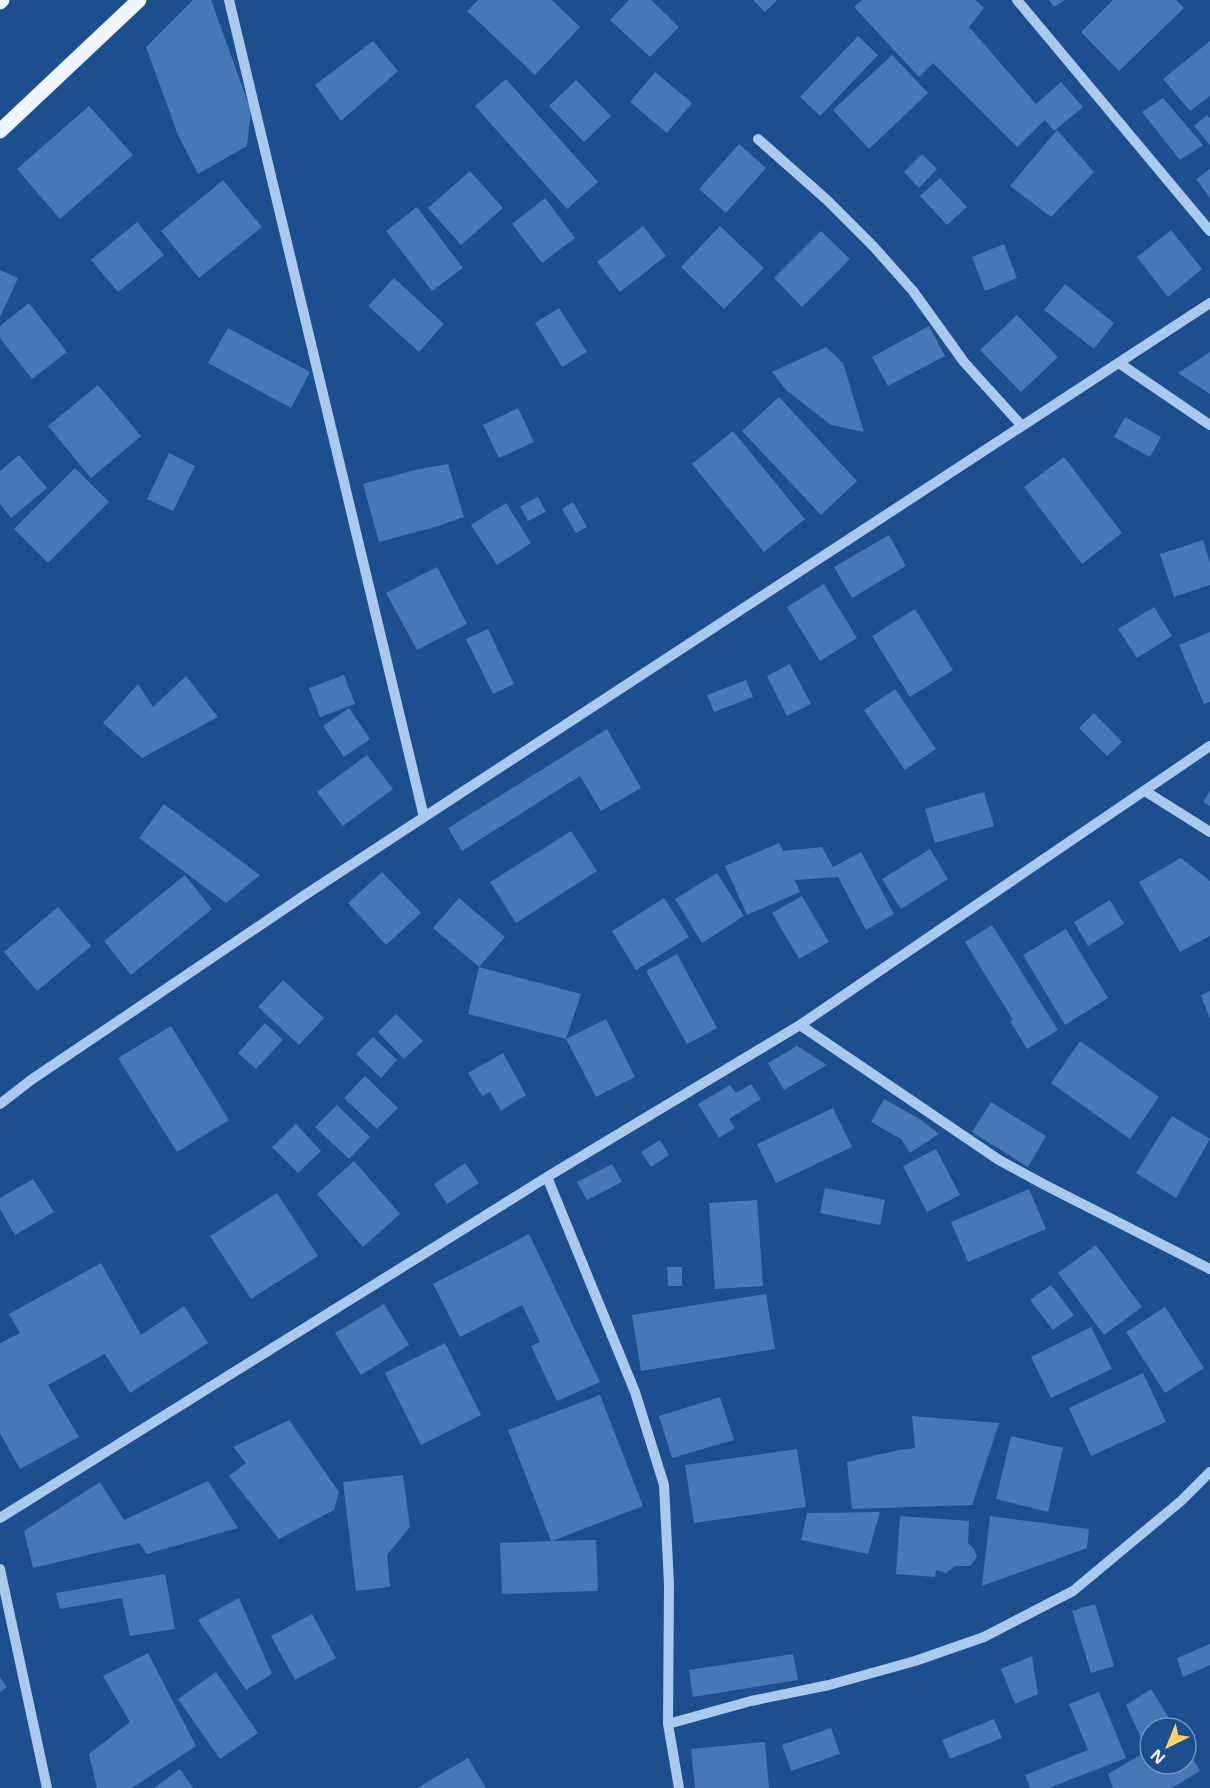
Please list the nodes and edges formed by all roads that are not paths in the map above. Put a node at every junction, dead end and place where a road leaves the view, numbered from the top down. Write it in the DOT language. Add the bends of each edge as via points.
graph roads {
  1 [pos="140,0"];
  2 [pos="229,0"];
  3 [pos="1017,0"];
  4 [pos="0,131"];
  5 [pos="758,139"];
  6 [pos="1210,231"];
  7 [pos="1210,303"];
  8 [pos="1119,363"];
  9 [pos="1210,425"];
  10 [pos="1022,426"];
  11 [pos="1210,746"];
  12 [pos="1145,791"];
  13 [pos="424,817"];
  14 [pos="1210,832"];
  15 [pos="800,1025"];
  16 [pos="0,1104"];
  17 [pos="548,1177"];
  18 [pos="1210,1269"];
  19 [pos="1210,1472"];
  20 [pos="0,1518"];
  21 [pos="0,1569"];
  22 [pos="668,1724"];
  23 [pos="47,1788"];
  24 [pos="679,1788"];
  1 -- 4 [label="main road"];
  2 -- 13 [label="street"];
  3 -- 6 [label="street"];
  5 -- 10 [label="street" via="873,246 913,291 964,362"];
  7 -- 8 [label="street"];
  8 -- 9 [label="street"];
  8 -- 10 [label="street"];
  10 -- 13 [label="street"];
  11 -- 12 [label="street"];
  12 -- 14 [label="street"];
  12 -- 15 [label="street"];
  13 -- 16 [label="street"];
  15 -- 17 [label="street"];
  15 -- 18 [label="street" via="999,1160"];
  17 -- 20 [label="street"];
  17 -- 22 [label="street" via="635,1392 664,1485 669,1584"];
  19 -- 22 [label="street" via="1181,1502 1073,1592 984,1637 830,1685"];
  21 -- 23 [label="street"];
  22 -- 24 [label="street"];
}
